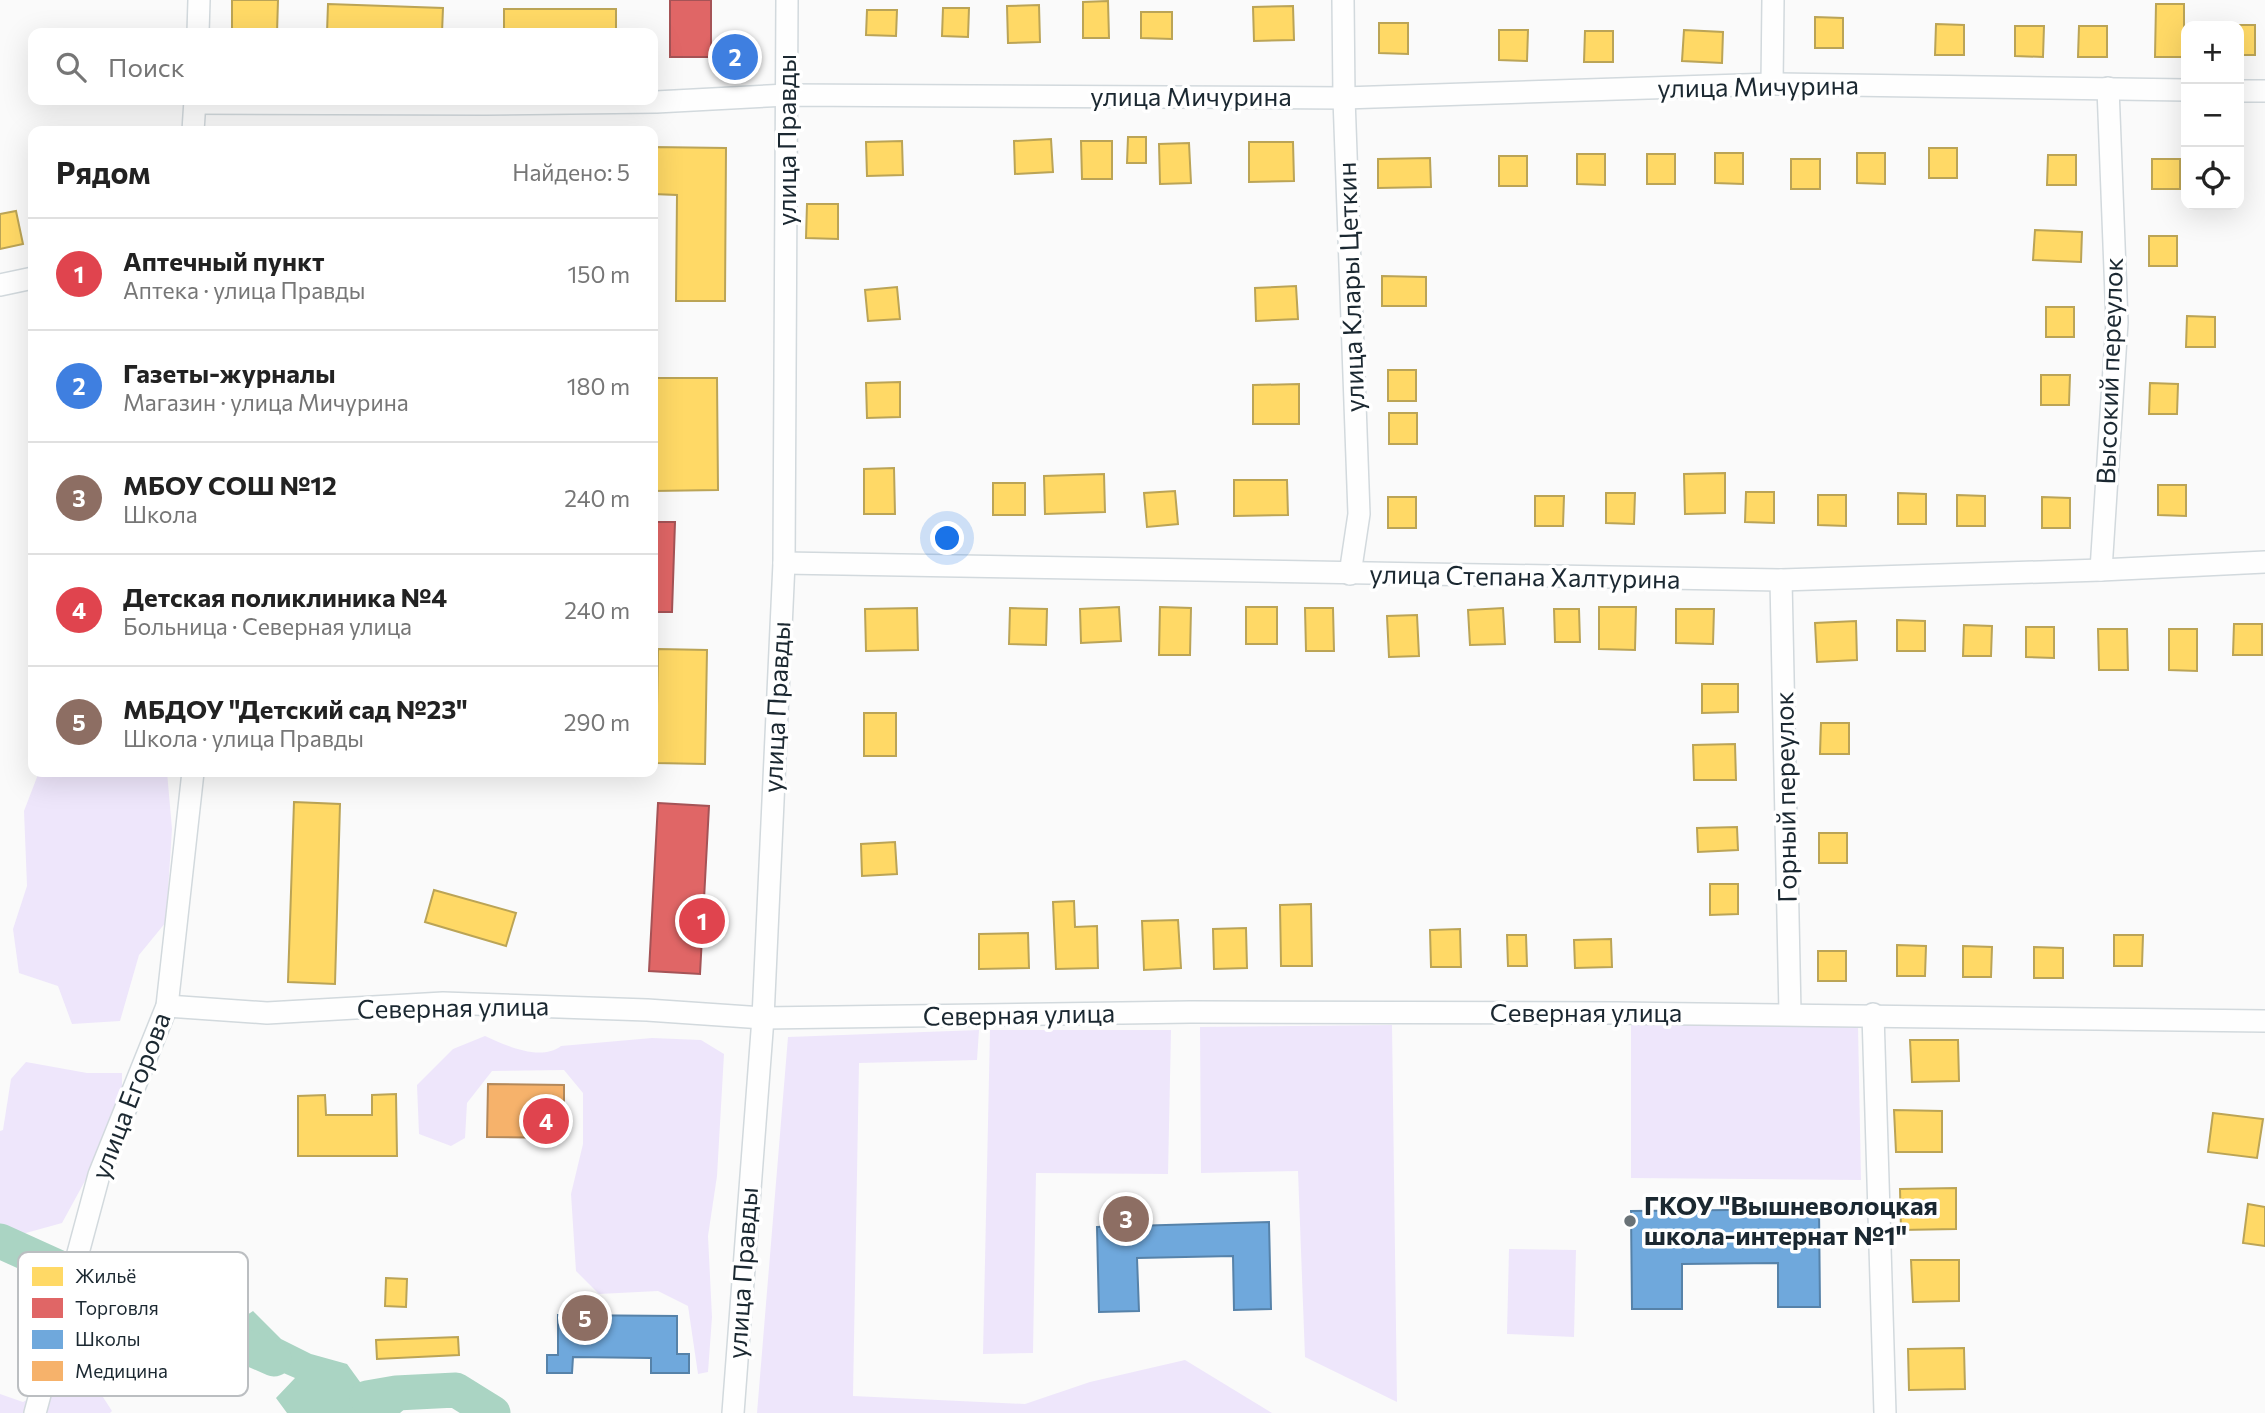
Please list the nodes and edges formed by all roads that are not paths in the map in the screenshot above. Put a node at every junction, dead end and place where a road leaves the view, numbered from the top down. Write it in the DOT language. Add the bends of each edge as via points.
graph roads {
  1 [pos="199,0"];
  2 [pos="787,0"];
  3 [pos="1343,0"];
  4 [pos="1773,0"];
  5 [pos="198,28"];
  6 [pos="1772,84"];
  7 [pos="2108,88"];
  8 [pos="2181,90"];
  9 [pos="2244,91"];
  10 [pos="2265,91"];
  11 [pos="787,95"];
  12 [pos="1344,98"];
  13 [pos="658,102"];
  14 [pos="195,105"];
  15 [pos="193,126"];
  16 [pos="28,279"];
  17 [pos="0,285"];
  18 [pos="2265,562"];
  19 [pos="784,563"];
  20 [pos="2101,570"];
  21 [pos="1350,574"];
  22 [pos="1781,580"];
  23 [pos="191,777"];
  24 [pos="167,1006"];
  25 [pos="1790,1013"];
  26 [pos="1873,1014"];
  27 [pos="763,1018"];
  28 [pos="2265,1021"];
  29 [pos="78,1252"];
  30 [pos="40,1396"];
  31 [pos="35,1413"];
  32 [pos="733,1413"];
  33 [pos="1885,1413"];
  1 -- 5 [label="street"];
  2 -- 11 [label="street, улица Правды"];
  3 -- 12 [label="street, улица Клары Цеткин"];
  4 -- 6 [label="street"];
  6 -- 7 [label="street, улица Мичурина"];
  6 -- 12 [label="street, улица Мичурина"];
  7 -- 8 [label="street, улица Мичурина"];
  7 -- 20 [label="street, Высокий переулок" via="2118,322"];
  9 -- 10 [label="street"];
  11 -- 12 [label="street, улица Мичурина"];
  11 -- 13 [label="street, улица Мичурина"];
  11 -- 19 [label="street, улица Правды"];
  12 -- 21 [label="street, улица Клары Цеткин" via="1359,513"];
  14 -- 15 [label="street"];
  16 -- 17 [label="street"];
  18 -- 20 [label="street, улица Степана Халтурина"];
  19 -- 21 [label="street, улица Степана Халтурина"];
  19 -- 27 [label="street, улица Правды"];
  20 -- 22 [label="street, улица Степана Халтурина"];
  21 -- 22 [label="street, улица Степана Халтурина"];
  22 -- 25 [label="street, Горный переулок"];
  23 -- 24 [label="street, улица Егорова"];
  24 -- 27 [label="street, Северная улица" via="267,1013 443,1003"];
  24 -- 29 [label="street, улица Егорова" via="99,1175"];
  25 -- 26 [label="street, Северная улица"];
  25 -- 27 [label="street, Северная улица" via="1191,1012"];
  26 -- 28 [label="street, Северная улица"];
  26 -- 33 [label="street"];
  27 -- 32 [label="street, улица Правды"];
  30 -- 31 [label="street, улица Егорова"];
}
